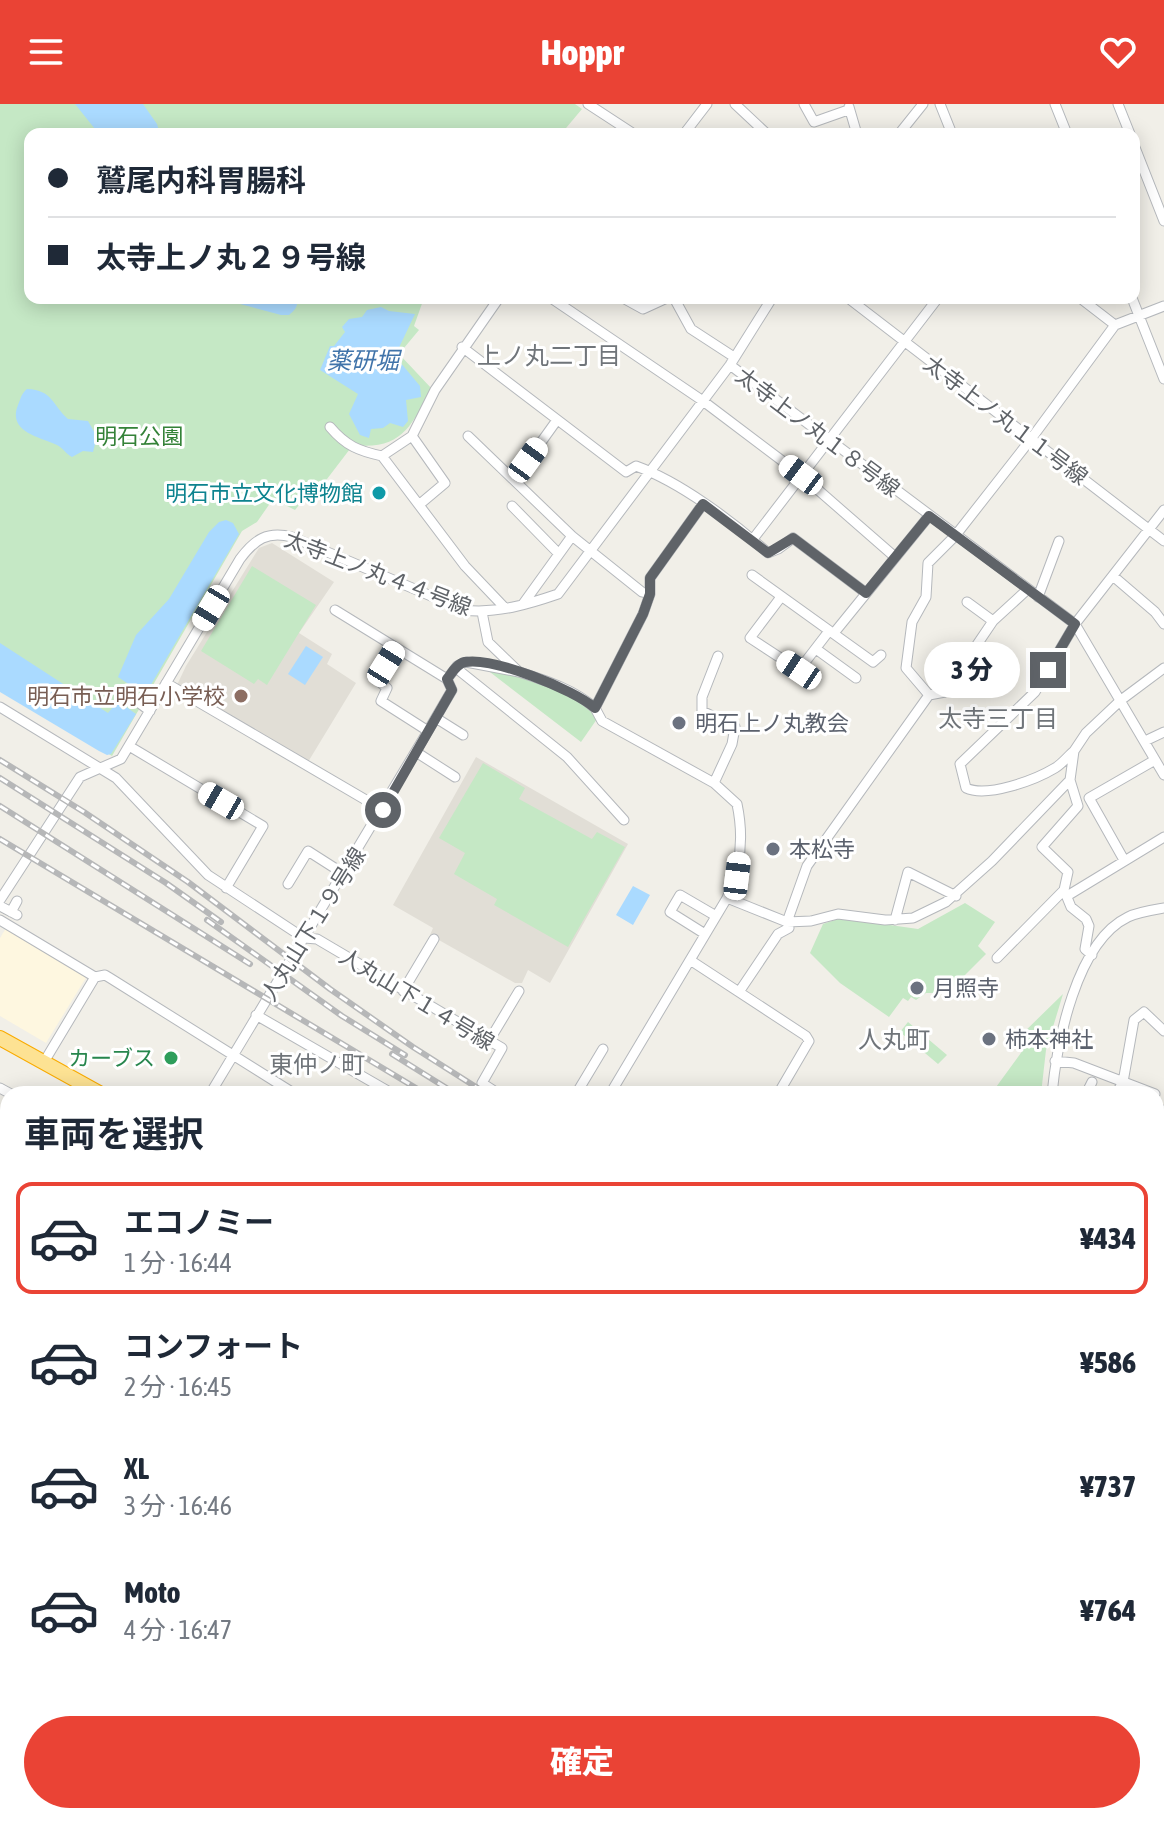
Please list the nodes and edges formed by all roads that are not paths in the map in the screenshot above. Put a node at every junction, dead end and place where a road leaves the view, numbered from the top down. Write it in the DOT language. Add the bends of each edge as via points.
graph roads {
  1 [pos="588,104"];
  2 [pos="707,104"];
  3 [pos="735,104"];
  4 [pos="804,104"];
  5 [pos="923,104"];
  6 [pos="940,104"];
  7 [pos="1055,104"];
  8 [pos="1118,104"];
  9 [pos="849,107"];
  10 [pos="621,128"];
  11 [pos="689,128"];
  12 [pos="761,128"];
  13 [pos="855,128"];
  14 [pos="904,128"];
  15 [pos="950,128"];
  16 [pos="1065,128"];
  17 [pos="1128,128"];
  18 [pos="1140,173"];
  19 [pos="1164,221"];
  20 [pos="494,304"];
  21 [pos="563,304"];
  22 [pos="634,304"];
  23 [pos="654,304"];
  24 [pos="677,304"];
  25 [pos="768,304"];
  26 [pos="856,304"];
  27 [pos="933,304"];
  28 [pos="1088,304"];
  29 [pos="1134,304"];
  30 [pos="1164,306"];
  31 [pos="1139,316"];
  32 [pos="1115,325"];
  33 [pos="904,342"];
  34 [pos="462,347"];
  35 [pos="732,361"];
  36 [pos="1164,379"];
  37 [pos="703,401"];
  38 [pos="557,420"];
  39 [pos="330,427"];
  40 [pos="412,436"];
  41 [pos="468,436"];
  42 [pos="1031,439"];
  43 [pos="830,440"];
  44 [pos="382,456"];
  45 [pos="652,472"];
  46 [pos="801,475"];
  47 [pos="514,480"];
  48 [pos="420,504"];
  49 [pos="703,504"];
  50 [pos="512,506"];
  51 [pos="1164,510"];
  52 [pos="929,516"];
  53 [pos="1149,530"];
  54 [pos="572,536"];
  55 [pos="955,536"];
  56 [pos="753,539"];
  57 [pos="1059,541"];
  58 [pos="1164,541"];
  59 [pos="591,552"];
  60 [pos="559,554"];
  61 [pos="895,557"];
  62 [pos="752,575"];
  63 [pos="1113,576"];
  64 [pos="1028,589"];
  65 [pos="866,593"];
  66 [pos="650,594"];
  67 [pos="781,597"];
  68 [pos="1038,597"];
  69 [pos="967,602"];
  70 [pos="523,605"];
  71 [pos="505,608"];
  72 [pos="335,610"];
  73 [pos="482,612"];
  74 [pos="993,621"];
  75 [pos="1075,624"];
  76 [pos="1164,624"];
  77 [pos="832,632"];
  78 [pos="396,648"];
  79 [pos="816,649"];
  80 [pos="881,655"];
  81 [pos="718,656"];
  82 [pos="457,666"];
  83 [pos="1164,668"];
  84 [pos="519,672"];
  85 [pos="856,678"];
  86 [pos="447,679"];
  87 [pos="166,683"];
  88 [pos="123,691"];
  89 [pos="929,695"];
  90 [pos="1121,700"];
  91 [pos="0,707"];
  92 [pos="146,708"];
  93 [pos="595,708"];
  94 [pos="436,718"];
  95 [pos="428,731"];
  96 [pos="1164,732"];
  97 [pos="463,735"];
  98 [pos="1145,741"];
  99 [pos="129,746"];
  100 [pos="1074,751"];
  101 [pos="416,752"];
  102 [pos="1161,766"];
  103 [pos="99,768"];
  104 [pos="455,777"];
  105 [pos="1070,780"];
  106 [pos="714,783"];
  107 [pos="383,810"];
  108 [pos="624,820"];
  109 [pos="1164,837"];
  110 [pos="1124,860"];
  111 [pos="344,874"];
  112 [pos="288,884"];
  113 [pos="226,888"];
  114 [pos="1066,893"];
  115 [pos="956,896"];
  116 [pos="727,898"];
  117 [pos="0,901"];
  118 [pos="17,901"];
  119 [pos="1164,908"];
  120 [pos="716,916"];
  121 [pos="0,920"];
  122 [pos="895,920"];
  123 [pos="788,925"];
  124 [pos="705,934"];
  125 [pos="304,938"];
  126 [pos="434,939"];
  127 [pos="1092,955"];
  128 [pos="997,958"];
  129 [pos="690,960"];
  130 [pos="95,977"];
  131 [pos="403,991"];
  132 [pos="519,991"];
  133 [pos="739,992"];
  134 [pos="256,1015"];
  135 [pos="1164,1031"];
  136 [pos="0,1038"];
  137 [pos="489,1041"];
  138 [pos="603,1049"];
  139 [pos="231,1056"];
  140 [pos="1055,1061"];
  141 [pos="44,1062"];
  142 [pos="1092,1082"];
  143 [pos="1123,1082"];
  144 [pos="87,1086"];
  145 [pos="214,1086"];
  146 [pos="282,1086"];
  147 [pos="379,1086"];
  148 [pos="487,1086"];
  149 [pos="581,1086"];
  150 [pos="615,1086"];
  151 [pos="783,1086"];
  152 [pos="1053,1086"];
  153 [pos="1090,1086"];
  154 [pos="1121,1086"];
  155 [pos="1134,1086"];
  1 -- 10 [label="street"];
  2 -- 11 [label="street"];
  3 -- 12 [label="street"];
  4 -- 9 [label="street" via="814,122"];
  5 -- 14 [label="street"];
  6 -- 15 [label="street"];
  7 -- 16 [label="street"];
  8 -- 17 [label="street"];
  9 -- 13 [label="street"];
  18 -- 19 [label="street"];
  20 -- 34 [label="street"];
  21 -- 37 [label="street"];
  22 -- 23 [label="street" via="643,309"];
  24 -- 35 [label="street, 太寺上ノ丸１８号線" via="691,329"];
  25 -- 35 [label="street, 太寺上ノ丸４４号線"];
  26 -- 33 [label="street, 太寺上ノ丸１１号線"];
  27 -- 33 [label="street"];
  28 -- 32 [label="street"];
  29 -- 31 [label="street"];
  30 -- 31 [label="street"];
  31 -- 32 [label="street"];
  31 -- 36 [label="street"];
  32 -- 42 [label="street"];
  33 -- 42 [label="street, 太寺上ノ丸１１号線"];
  33 -- 43 [label="street"];
  34 -- 38 [label="street"];
  34 -- 40 [label="street"];
  35 -- 37 [label="street, 太寺上ノ丸４４号線"];
  35 -- 43 [label="street, 太寺上ノ丸１８号線"];
  37 -- 45 [label="street, 太寺上ノ丸４４号線"];
  37 -- 46 [label="street"];
  38 -- 45 [label="street" via="626,472 636,466"];
  38 -- 47 [label="street"];
  39 -- 44 [label="street" via="357,451"];
  40 -- 44 [label="street"];
  40 -- 48 [label="street" via="445,483"];
  41 -- 47 [label="street"];
  42 -- 53 [label="street, 太寺上ノ丸１１号線"];
  42 -- 55 [label="street"];
  43 -- 46 [label="street"];
  43 -- 52 [label="street, 太寺上ノ丸１８号線"];
  44 -- 48 [label="street"];
  45 -- 49 [label="street"];
  45 -- 59 [label="street, 太寺上ノ丸４４号線"];
  46 -- 56 [label="street"];
  46 -- 61 [label="street"];
  47 -- 54 [label="street"];
  48 -- 71 [label="street" via="465,566"];
  49 -- 56 [label="street"];
  49 -- 66 [label="street" via="650,578"];
  50 -- 60 [label="street"];
  51 -- 53 [label="street"];
  52 -- 55 [label="street, 太寺上ノ丸１８号線"];
  52 -- 61 [label="street"];
  53 -- 58 [label="street, 太寺上ノ丸１１号線"];
  53 -- 63 [label="street"];
  54 -- 59 [label="street"];
  54 -- 60 [label="street"];
  55 -- 64 [label="street, 太寺上ノ丸１８号線"];
  55 -- 89 [label="street" via="928,563 926,597 912,622 906,668"];
  56 -- 65 [label="street" via="768,553 793,538"];
  57 -- 68 [label="street"];
  59 -- 66 [label="street"];
  59 -- 70 [label="street, 太寺上ノ丸４４号線" via="558,594"];
  60 -- 70 [label="street"];
  61 -- 65 [label="street"];
  62 -- 67 [label="street"];
  63 -- 75 [label="street"];
  63 -- 76 [label="street"];
  64 -- 68 [label="street, 太寺上ノ丸１８号線"];
  64 -- 74 [label="street"];
  65 -- 77 [label="street"];
  66 -- 93 [label="street"];
  67 -- 77 [label="street"];
  67 -- 79 [label="street" via="750,638 799,670"];
  68 -- 75 [label="street, 太寺上ノ丸１８号線"];
  69 -- 74 [label="street"];
  70 -- 71 [label="street, 太寺上ノ丸４４号線"];
  71 -- 73 [label="street, 太寺上ノ丸４４号線"];
  72 -- 78 [label="street"];
  73 -- 84 [label="street" via="488,642"];
  73 -- 87 [label="street, 太寺上ノ丸４４号線" via="464,610 292,537 269,535 240,559"];
  74 -- 89 [label="street" via="945,692"];
  75 -- 90 [label="street, 太寺上ノ丸１８号線"];
  75 -- 100 [label="street" via="1035,692 960,764 966,788 992,792 1056,767"];
  77 -- 79 [label="street"];
  77 -- 80 [label="street" via="873,662"];
  78 -- 86 [label="street"];
  78 -- 95 [label="street" via="376,679 387,688 381,701"];
  79 -- 85 [label="street"];
  81 -- 106 [label="street" via="702,711 735,727"];
  82 -- 84 [label="street" via="479,663"];
  82 -- 86 [label="street, 人丸山下１９号線"];
  82 -- 108 [label="street" via="567,757"];
  83 -- 90 [label="street"];
  84 -- 93 [label="street" via="583,697"];
  86 -- 94 [label="street, 人丸山下１９号線" via="452,690"];
  87 -- 92 [label="street, 太寺上ノ丸４４号線"];
  87 -- 107 [label="street"];
  88 -- 92 [label="street"];
  89 -- 123 [label="street" via="807,866"];
  90 -- 98 [label="street, 太寺上ノ丸１８号線"];
  90 -- 100 [label="street"];
  91 -- 103 [label="street, 人丸山下１４号線"];
  92 -- 99 [label="street, 太寺上ノ丸４４号線"];
  93 -- 106 [label="street" via="602,721"];
  94 -- 95 [label="street, 人丸山下１９号線"];
  94 -- 97 [label="street"];
  95 -- 101 [label="street, 人丸山下１９号線"];
  96 -- 98 [label="street"];
  98 -- 102 [label="street, 太寺上ノ丸１８号線"];
  99 -- 103 [label="street, 太寺上ノ丸４４号線" via="121,759"];
  99 -- 113 [label="street" via="263,826"];
  100 -- 105 [label="street"];
  101 -- 104 [label="street"];
  101 -- 107 [label="street, 人丸山下１９号線"];
  102 -- 110 [label="street" via="1089,798"];
  103 -- 113 [label="street, 人丸山下１４号線" via="116,778"];
  103 -- 117 [label="street, 太寺上ノ丸４４号線" via="80,777"];
  105 -- 114 [label="street" via="1078,806 1042,847 1068,872"];
  105 -- 115 [label="street"];
  106 -- 116 [label="street" via="737,804 741,821 737,876"];
  107 -- 111 [label="street, 人丸山下１９号線"];
  109 -- 110 [label="street"];
  110 -- 114 [label="street"];
  111 -- 112 [label="street" via="308,851"];
  111 -- 125 [label="street, 人丸山下１９号線"];
  113 -- 125 [label="street, 人丸山下１４号線"];
  114 -- 127 [label="street" via="1089,926 1085,949"];
  114 -- 128 [label="street"];
  115 -- 122 [label="street" via="913,918"];
  115 -- 122 [label="street" via="908,872"];
  116 -- 120 [label="street"];
  116 -- 123 [label="street"];
  117 -- 118 [label="street" via="14,914"];
  119 -- 127 [label="street" via="1127,917"];
  120 -- 124 [label="street"];
  120 -- 124 [label="street" via="680,895 670,912"];
  121 -- 130 [label="street"];
  122 -- 123 [label="street" via="838,914"];
  123 -- 133 [label="street"];
  124 -- 129 [label="street"];
  125 -- 131 [label="street, 人丸山下１４号線" via="317,939"];
  125 -- 134 [label="street, 人丸山下１９号線"];
  126 -- 131 [label="street"];
  127 -- 140 [label="street" via="1077,983"];
  129 -- 133 [label="street"];
  129 -- 150 [label="street"];
  130 -- 139 [label="street" via="105,975"];
  130 -- 141 [label="street"];
  131 -- 137 [label="street, 人丸山下１４号線"];
  132 -- 137 [label="street"];
  133 -- 151 [label="street" via="809,1041"];
  134 -- 139 [label="street, 人丸山下１９号線"];
  134 -- 147 [label="street"];
  135 -- 143 [label="street" via="1144,1012 1134,1020"];
  136 -- 141 [label="highway"];
  137 -- 148 [label="street, 人丸山下１４号線" via="502,1048 482,1083"];
  138 -- 149 [label="street"];
  139 -- 145 [label="street, 人丸山下１９号線"];
  139 -- 146 [label="street"];
  140 -- 143 [label="street"];
  140 -- 152 [label="street"];
  141 -- 144 [label="highway"];
  142 -- 153 [label="street"];
  143 -- 154 [label="street"];
  143 -- 155 [label="street"];
}
